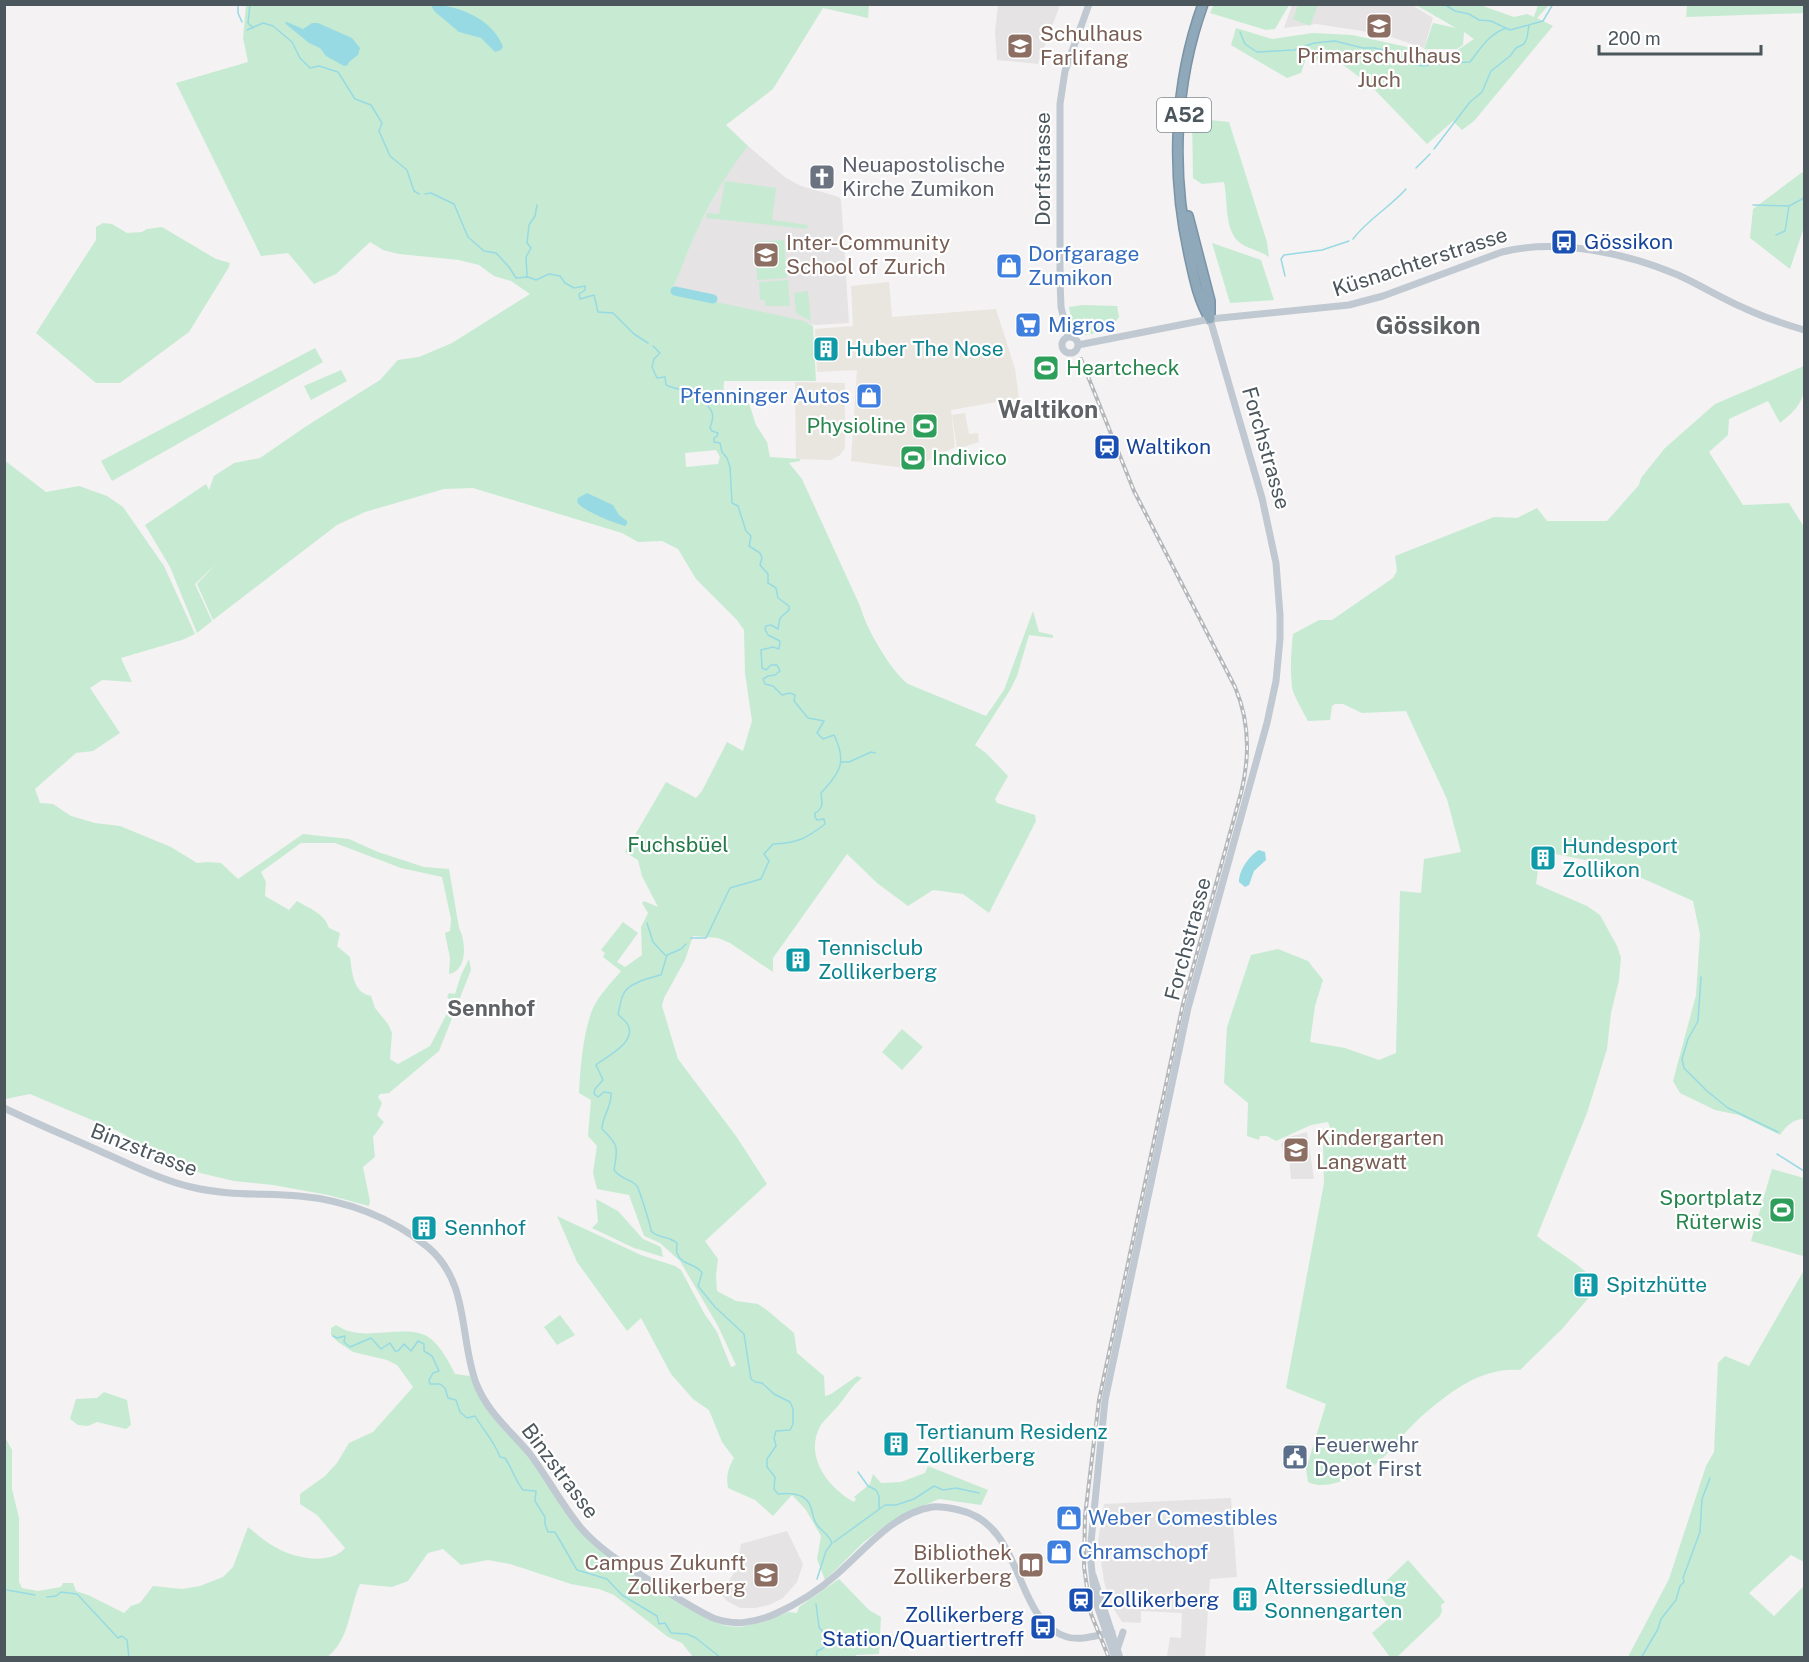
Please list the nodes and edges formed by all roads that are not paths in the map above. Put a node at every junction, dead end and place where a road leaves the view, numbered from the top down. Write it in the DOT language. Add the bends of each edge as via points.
graph roads {
  1 [pos="1089,4"];
  2 [pos="1206,4"];
  3 [pos="1210,319"];
  4 [pos="1804,330"];
  5 [pos="1068,337"];
  6 [pos="1078,345"];
  7 [pos="4,1108"];
  8 [pos="1123,1632"];
  9 [pos="1109,1633"];
  10 [pos="1117,1655"];
  1 -- 5 [label="main road, Dorfstrasse" via="1065,71 1059,104 1061,307"];
  2 -- 3 [label="highway, Forchstrasse / A52" via="1188,79 1183,155 1188,216 1210,301"];
  3 -- 4 [label="main road, Küsnachterstrasse" via="1349,305 1502,252 1549,245 1615,256 1667,271 1743,308"];
  3 -- 6 [label="main road"];
  3 -- 9 [label="main road, Forchstrasse" via="1274,550 1281,615 1279,654 1264,734 1188,1008 1112,1360 1090,1552"];
  5 -- 6 [label="main road"];
  5 -- 6 [label="main road, Dorfstrasse" via="1063,343 1066,351 1075,351"];
  7 -- 9 [label="main road, Binzstrasse" via="165,1179 212,1192 299,1196 339,1203 378,1216 419,1241 438,1258 454,1283 463,1310 473,1374 489,1409 531,1456 586,1533 611,1555 701,1613 738,1624 779,1612 824,1585 902,1519 932,1507 943,1507 977,1517 999,1536 1035,1609 1051,1628 1073,1638"];
  8 -- 10 [label="main road"];
  9 -- 10 [label="main road, Forchstrasse"];
}
